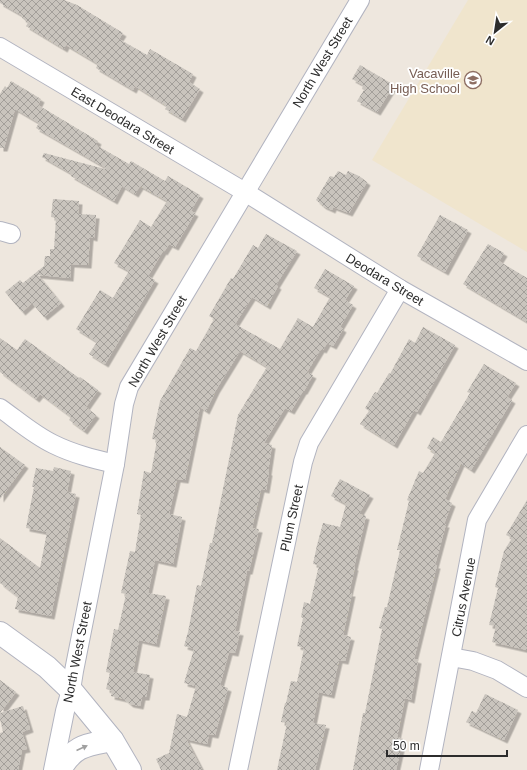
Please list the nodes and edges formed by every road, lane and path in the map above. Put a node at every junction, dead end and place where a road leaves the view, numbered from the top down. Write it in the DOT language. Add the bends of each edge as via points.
graph roads {
  1 [pos="360,0"];
  2 [pos="0,47"];
  3 [pos="245,192"];
  4 [pos="400,289"];
  5 [pos="527,361"];
  6 [pos="0,408"];
  7 [pos="527,435"];
  8 [pos="115,464"];
  9 [pos="0,633"];
  10 [pos="451,657"];
  11 [pos="527,688"];
  12 [pos="71,690"];
  13 [pos="112,740"];
  14 [pos="53,770"];
  15 [pos="60,770"];
  16 [pos="130,770"];
  17 [pos="238,770"];
  18 [pos="429,770"];
  1 -- 3 [label="street, North West Street"];
  2 -- 3 [label="street, East Deodara Street"];
  3 -- 4 [label="street, Deodara Street"];
  3 -- 8 [label="street, North West Street" via="129,387"];
  4 -- 5 [label="street, Deodara Street"];
  4 -- 17 [label="street, Plum Street" via="309,443 302,462"];
  6 -- 8 [label="street" via="53,444 71,452"];
  7 -- 10 [label="street, Citrus Avenue" via="477,520"];
  8 -- 12 [label="street, North West Street"];
  9 -- 12 [label="street" via="47,667"];
  10 -- 11 [label="street" via="473,661 497,670"];
  10 -- 18 [label="street, Citrus Avenue"];
  12 -- 13 [label="street"];
  12 -- 14 [label="street, North West Street"];
  15 -- 13 [label="street, one-way" via="76,750"];
  13 -- 16 [label="street"];
}
